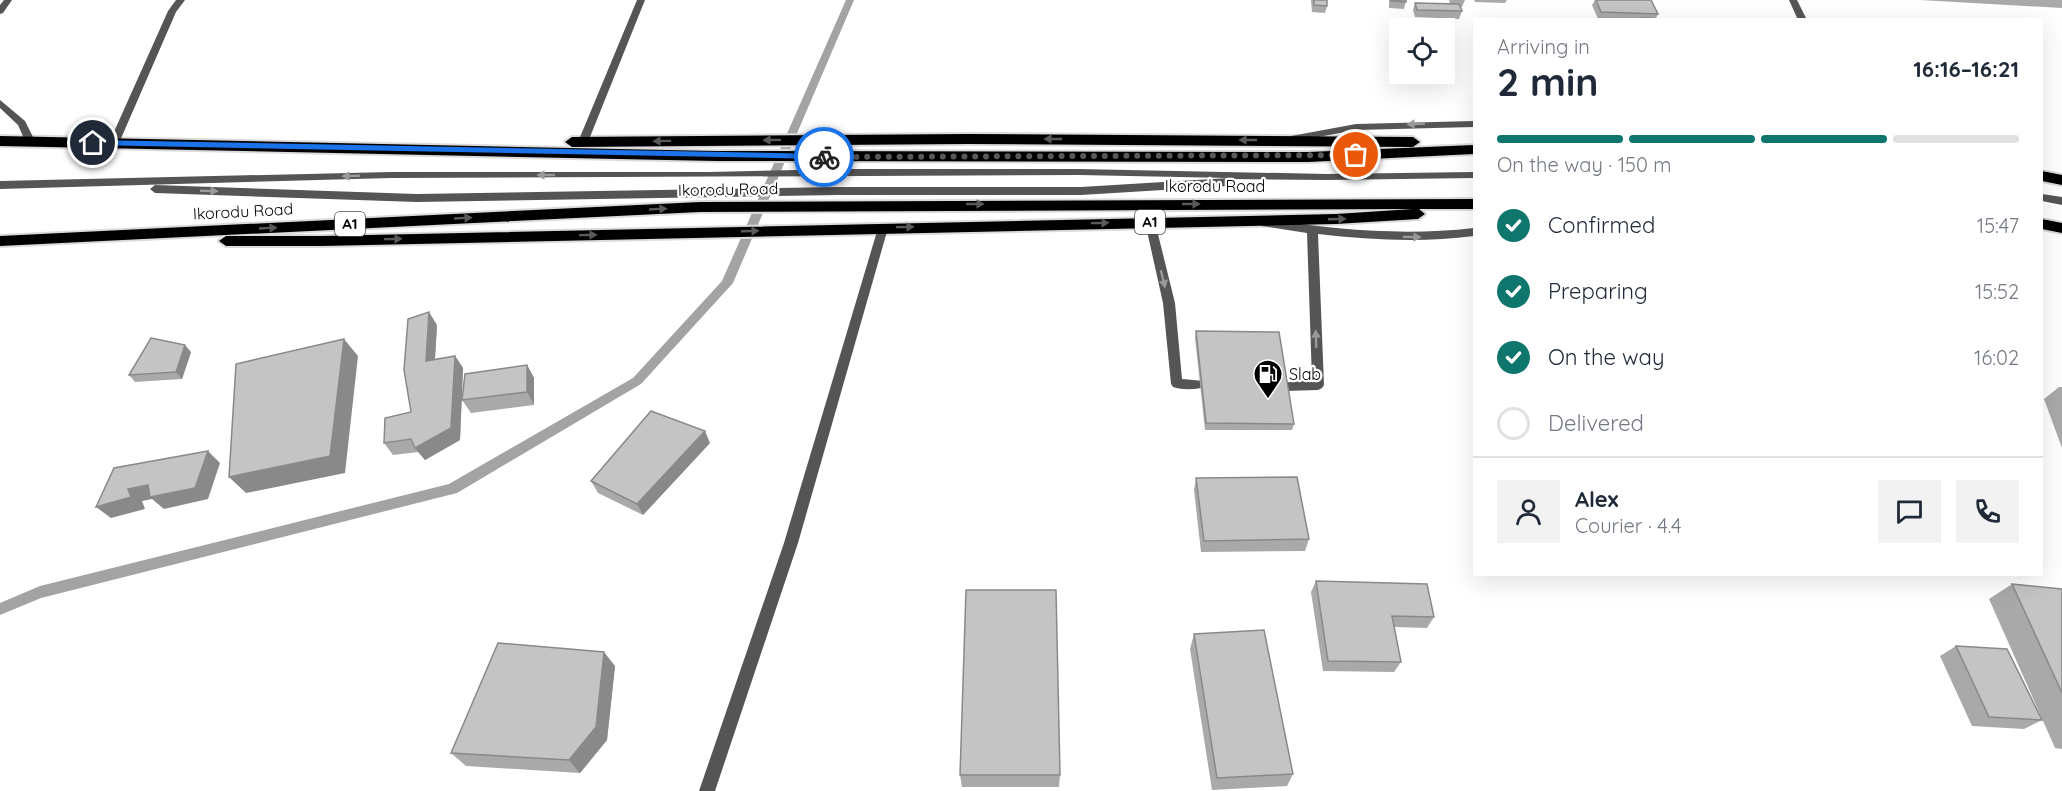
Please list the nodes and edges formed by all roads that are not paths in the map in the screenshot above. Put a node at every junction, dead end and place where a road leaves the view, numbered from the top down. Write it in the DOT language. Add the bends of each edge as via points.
graph roads {
  1 [pos="8,0"];
  2 [pos="181,0"];
  3 [pos="641,0"];
  4 [pos="1793,0"];
  5 [pos="0,10"];
  6 [pos="1802,18"];
  7 [pos="0,103"];
  8 [pos="1473,124"];
  9 [pos="0,141"];
  10 [pos="30,141"];
  11 [pos="1280,141"];
  12 [pos="583,142"];
  13 [pos="114,143"];
  14 [pos="1473,143"];
  15 [pos="271,147"];
  16 [pos="1473,150"];
  17 [pos="1473,175"];
  18 [pos="2043,176"];
  19 [pos="1327,177"];
  20 [pos="2062,180"];
  21 [pos="0,185"];
  22 [pos="46,185"];
  23 [pos="835,198"];
  24 [pos="2043,198"];
  25 [pos="701,201"];
  26 [pos="2062,201"];
  27 [pos="1473,204"];
  28 [pos="1473,211"];
  29 [pos="1250,220"];
  30 [pos="1150,222"];
  31 [pos="2043,224"];
  32 [pos="883,228"];
  33 [pos="2062,228"];
  34 [pos="1312,230"];
  35 [pos="1473,232"];
  36 [pos="0,240"];
  37 [pos="20,240"];
  38 [pos="1200,384"];
  39 [pos="1285,386"];
  40 [pos="707,791"];
  1 -- 5 [label="street"];
  2 -- 13 [label="street" via="172,11"];
  3 -- 12 [label="street"];
  4 -- 6 [label="street"];
  7 -- 10 [label="street" via="22,123"];
  8 -- 11 [label="street, one-way" via="1356,127"];
  9 -- 10 [label="highway, Ikorodu Road"];
  10 -- 13 [label="highway, Ikorodu Road"];
  11 -- 12 [label="highway, Ikorodu Road, one-way"];
  11 -- 14 [label="highway, Ikorodu Road"];
  12 -- 15 [label="highway, Ikorodu Road"];
  13 -- 15 [label="highway, Ikorodu Road"];
  15 -- 16 [label="highway, Ikorodu Road" via="847,157 1308,157"];
  17 -- 19 [label="street"];
  18 -- 20 [label="highway"];
  19 -- 22 [label="street, one-way" via="842,172 391,175"];
  19 -- 23 [label="street" via="1081,191"];
  21 -- 22 [label="street"];
  22 -- 25 [label="street, one-way" via="417,198"];
  23 -- 25 [label="highway, Ikorodu Road / A1"];
  23 -- 27 [label="highway, Ikorodu Road / A1, one-way"];
  24 -- 26 [label="street"];
  37 -- 25 [label="highway, Ikorodu Road / A1, one-way"];
  29 -- 28 [label="highway, Ikorodu Road / A1, one-way"];
  29 -- 30 [label="highway, Ikorodu Road / A1"];
  29 -- 34 [label="street"];
  32 -- 30 [label="highway, Ikorodu Road / A1, one-way"];
  30 -- 38 [label="street, one-way" via="1169,303 1177,384"];
  31 -- 33 [label="highway"];
  37 -- 32 [label="highway, Ikorodu Road / A1, one-way" via="322,241"];
  32 -- 40 [label="street" via="791,543"];
  34 -- 35 [label="street, one-way" via="1427,237"];
  39 -- 34 [label="street, one-way" via="1318,385"];
  36 -- 37 [label="highway"];
}
